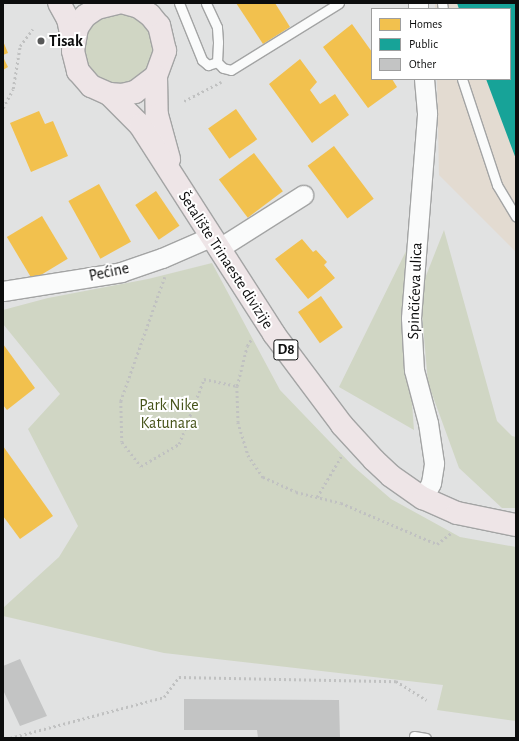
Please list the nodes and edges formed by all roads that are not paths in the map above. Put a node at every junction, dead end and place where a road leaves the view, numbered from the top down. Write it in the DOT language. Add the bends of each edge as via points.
graph roads {
  1 [pos="59,3"];
  2 [pos="125,3"];
  3 [pos="179,3"];
  4 [pos="206,3"];
  5 [pos="339,3"];
  6 [pos="104,5"];
  7 [pos="147,9"];
  8 [pos="73,42"];
  9 [pos="217,62"];
  10 [pos="156,76"];
  11 [pos="424,80"];
  12 [pos="462,80"];
  13 [pos="109,94"];
  14 [pos="174,179"];
  15 [pos="303,195"];
  16 [pos="516,217"];
  17 [pos="214,243"];
  18 [pos="3,291"];
  19 [pos="423,498"];
  20 [pos="516,525"];
  21 [pos="414,736"];
  22 [pos="426,738"];
  1 -- 8 [label="main road, D8" via="68,19"];
  2 -- 7 [label="main road, D8"];
  3 -- 9 [label="lane" via="202,60 208,65"];
  4 -- 9 [label="lane" via="217,27"];
  5 -- 9 [label="lane" via="232,70 223,68"];
  6 -- 8 [label="main road, D8" via="85,16"];
  7 -- 10 [label="main road, D8" via="164,38 162,64"];
  8 -- 13 [label="main road, D8" via="74,61 78,71 91,86"];
  10 -- 13 [label="main road, D8" via="135,92"];
  10 -- 14 [label="main road, Šetalište Trinaeste divizije / D8" via="157,115"];
  11 -- 19 [label="street, Spinčićeva ulica" via="427,114 411,318 414,370 428,423 434,463 431,483"];
  12 -- 16 [label="lane" via="497,185"];
  13 -- 14 [label="main road, Šetalište Trinaeste divizije / D8" via="140,125"];
  14 -- 17 [label="main road, Šetalište Trinaeste divizije / D8"];
  15 -- 17 [label="street, Pećine"];
  17 -- 18 [label="street, Pećine" via="121,272"];
  17 -- 19 [label="main road, Šetalište Trinaeste divizije / D8" via="274,334 342,425 391,476"];
  19 -- 20 [label="main road, D8" via="458,513"];
  21 -- 22 [label="lane"];
}
